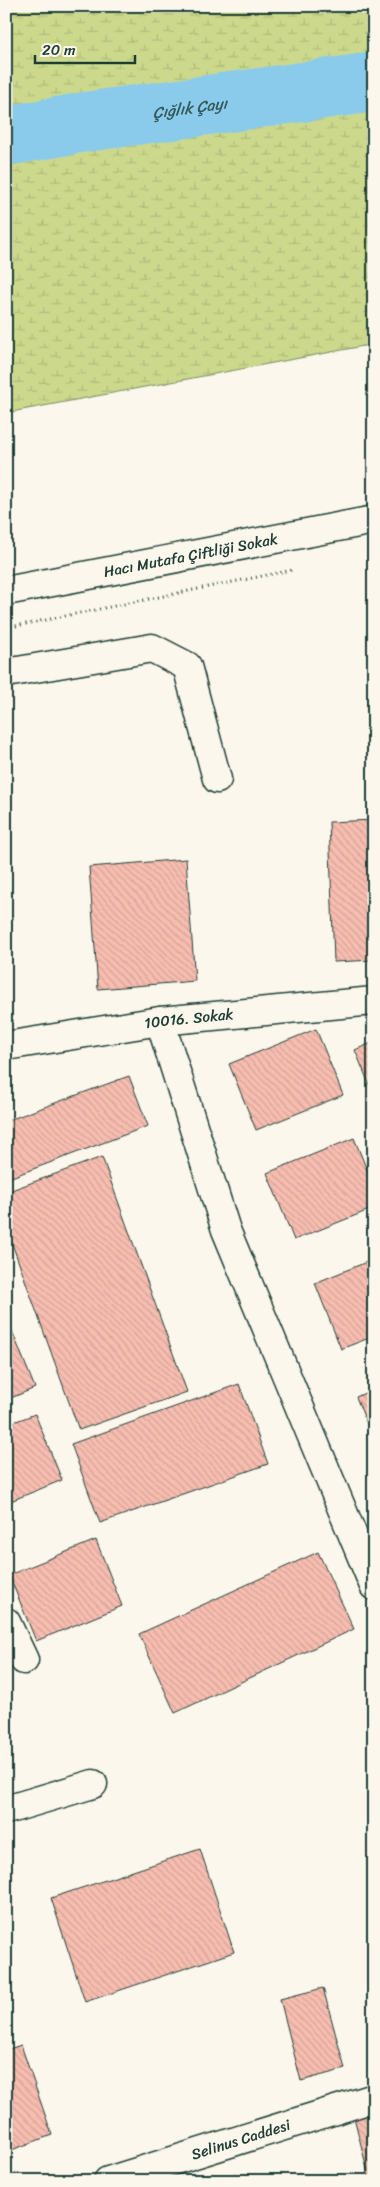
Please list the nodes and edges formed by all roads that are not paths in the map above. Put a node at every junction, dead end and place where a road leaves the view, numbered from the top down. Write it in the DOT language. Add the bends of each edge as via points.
graph roads {
  1 [pos="374,520"];
  2 [pos="6,591"];
  3 [pos="6,673"];
  4 [pos="217,779"];
  5 [pos="374,1001"];
  6 [pos="160,1021"];
  7 [pos="6,1046"];
  8 [pos="374,1586"];
  9 [pos="6,1622"];
  10 [pos="24,1660"];
  11 [pos="92,1784"];
  12 [pos="6,1810"];
  13 [pos="374,2098"];
  14 [pos="108,2181"];
  1 -- 2 [label="street, Hacı Mutafa Çiftliği Sokak"];
  3 -- 4 [label="street" via="152,648 187,666"];
  5 -- 6 [label="street, 10016. Sokak"];
  6 -- 7 [label="street, 10016. Sokak"];
  6 -- 8 [label="street" via="226,1230"];
  9 -- 10 [label="street"];
  11 -- 12 [label="street"];
  13 -- 14 [label="street, Selinus Caddesi"];
}
